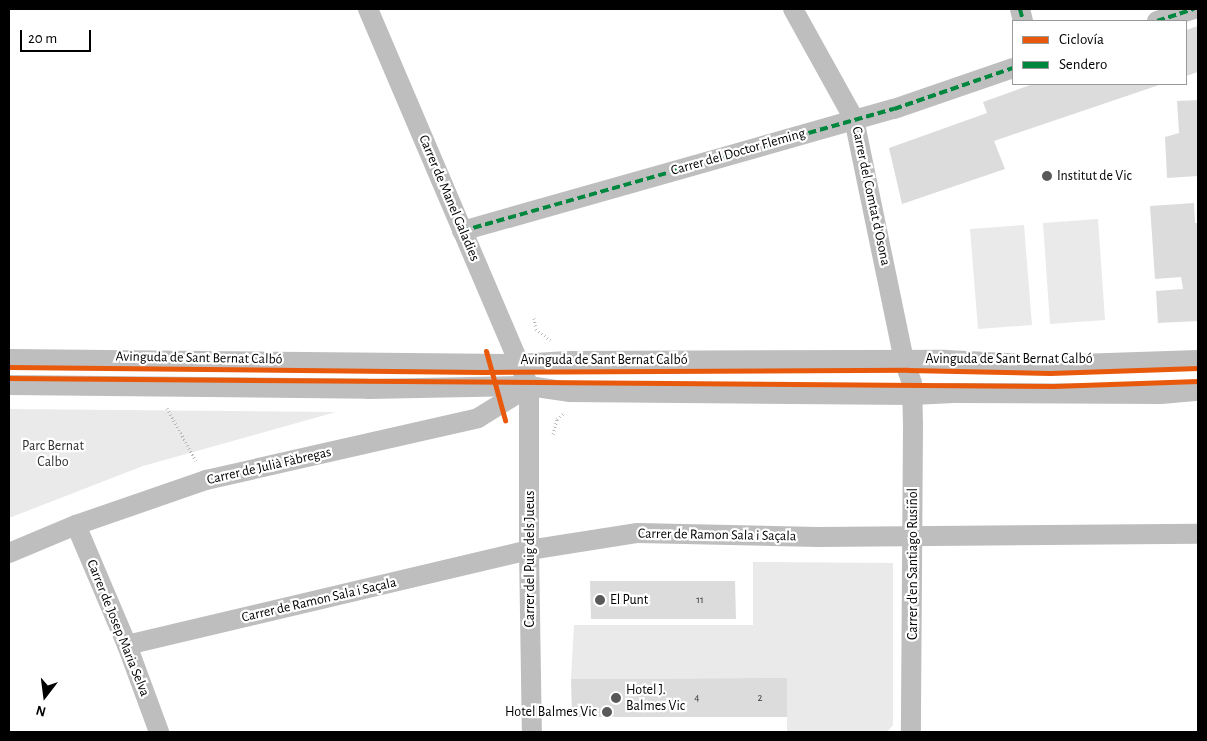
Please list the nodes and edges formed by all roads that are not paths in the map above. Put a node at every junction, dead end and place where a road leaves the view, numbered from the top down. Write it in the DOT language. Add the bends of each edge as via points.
graph roads {
  1 [pos="368,9"];
  2 [pos="793,9"];
  3 [pos="1187,10"];
  4 [pos="1160,20"];
  5 [pos="1012,68"];
  6 [pos="854,119"];
  7 [pos="462,232"];
  8 [pos="9,360"];
  9 [pos="904,360"];
  10 [pos="1198,360"];
  11 [pos="518,364"];
  12 [pos="9,385"];
  13 [pos="529,386"];
  14 [pos="1198,391"];
  15 [pos="912,396"];
  16 [pos="76,525"];
  17 [pos="1198,534"];
  18 [pos="913,536"];
  19 [pos="529,550"];
  20 [pos="9,553"];
  21 [pos="127,645"];
  22 [pos="158,732"];
  23 [pos="532,732"];
  24 [pos="912,732"];
  1 -- 7 [label="street, Carrer de Manel Galadies"];
  2 -- 6 [label="street, Carrer del Comtat d'Osona"];
  3 -- 4 [label="street"];
  5 -- 6 [label="street, Carrer del Doctor Fleming" via="894,109"];
  6 -- 7 [label="street, Carrer del Doctor Fleming"];
  6 -- 9 [label="street, Carrer del Comtat d'Osona"];
  7 -- 11 [label="street, Carrer de Manel Galadies" via="504,323"];
  8 -- 11 [label="street, Avinguda de Sant Bernat Calbó"];
  9 -- 10 [label="street, Avinguda de Sant Bernat Calbó" via="1048,364"];
  9 -- 11 [label="street, Avinguda de Sant Bernat Calbó" via="568,360"];
  9 -- 15 [label="street, Carrer del Comtat d'Osona" via="912,383"];
  11 -- 13 [label="street, Carrer de Manel Galadies"];
  12 -- 13 [label="street, Avinguda de Sant Bernat Calbó" via="368,389"];
  13 -- 15 [label="street, Avinguda de Sant Bernat Calbó" via="569,392"];
  13 -- 16 [label="street, Carrer de Julià Fàbregas" via="478,418 206,480"];
  13 -- 19 [label="street, Carrer del Puig dels Jueus"];
  14 -- 15 [label="street, Avinguda de Sant Bernat Calbó"];
  15 -- 18 [label="street, Carrer d'en Santiago Rusiñol"];
  16 -- 20 [label="street, Carrer de Julià Fàbregas"];
  16 -- 21 [label="street, Carrer de Josep Maria Selva"];
  17 -- 18 [label="street, Carrer de Ramon Sala i Saçala"];
  18 -- 19 [label="street, Carrer de Ramon Sala i Saçala" via="638,533"];
  18 -- 24 [label="street, Carrer d'en Santiago Rusiñol"];
  19 -- 21 [label="street, Carrer de Ramon Sala i Saçala"];
  19 -- 23 [label="street, Carrer del Puig dels Jueus"];
  21 -- 22 [label="street, Carrer de Josep Maria Selva"];
}
